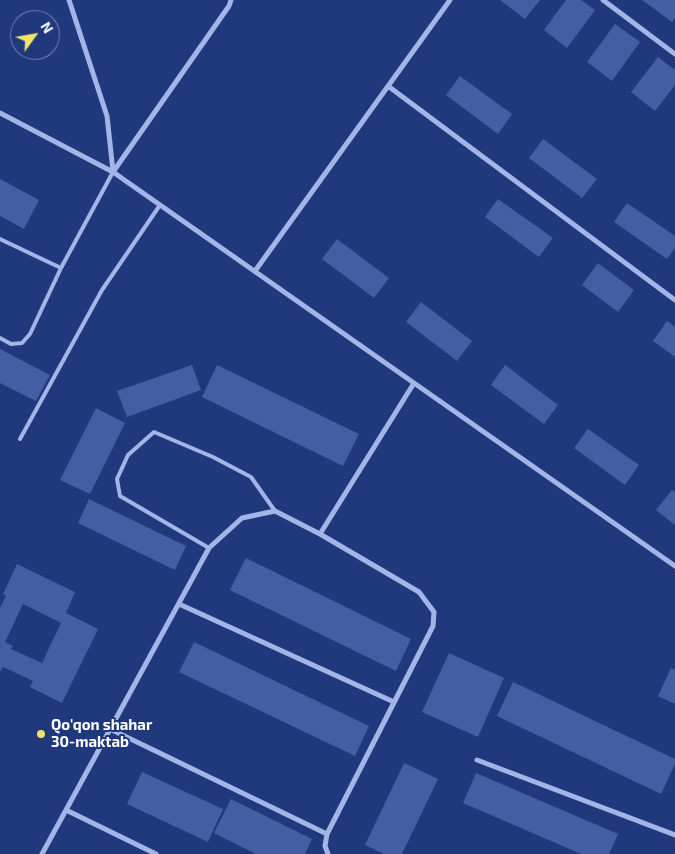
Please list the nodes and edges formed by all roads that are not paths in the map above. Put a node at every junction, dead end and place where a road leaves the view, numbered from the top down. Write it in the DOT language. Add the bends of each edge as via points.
graph roads {
  1 [pos="69,0"];
  2 [pos="230,0"];
  3 [pos="450,0"];
  4 [pos="603,0"];
  5 [pos="675,54"];
  6 [pos="388,86"];
  7 [pos="0,113"];
  8 [pos="113,172"];
  9 [pos="160,205"];
  10 [pos="0,239"];
  11 [pos="61,268"];
  12 [pos="254,271"];
  13 [pos="675,300"];
  14 [pos="0,338"];
  15 [pos="414,383"];
  16 [pos="20,439"];
  17 [pos="275,511"];
  18 [pos="320,534"];
  19 [pos="209,548"];
  20 [pos="675,566"];
  21 [pos="178,604"];
  22 [pos="394,702"];
  23 [pos="110,729"];
  24 [pos="476,760"];
  25 [pos="66,810"];
  26 [pos="327,834"];
  27 [pos="675,835"];
  28 [pos="42,854"];
  29 [pos="156,854"];
  30 [pos="328,854"];
  1 -- 8 [label="street" via="107,116"];
  2 -- 8 [label="street" via="229,6"];
  3 -- 6 [label="street"];
  4 -- 5 [label="street"];
  6 -- 12 [label="street"];
  6 -- 13 [label="street"];
  7 -- 8 [label="street"];
  8 -- 9 [label="street"];
  8 -- 11 [label="lane"];
  9 -- 12 [label="street"];
  9 -- 16 [label="lane" via="102,290"];
  10 -- 11 [label="lane"];
  11 -- 14 [label="lane" via="30,334 22,343 11,344"];
  12 -- 15 [label="street"];
  15 -- 18 [label="street"];
  15 -- 20 [label="street"];
  17 -- 18 [label="street"];
  17 -- 19 [label="street" via="242,518"];
  17 -- 19 [label="lane" via="251,477 154,432 128,455 117,479 120,496"];
  18 -- 22 [label="street" via="419,592 434,612 434,626"];
  19 -- 21 [label="street"];
  21 -- 22 [label="street"];
  21 -- 23 [label="street"];
  22 -- 26 [label="street"];
  23 -- 25 [label="street"];
  23 -- 26 [label="street"];
  24 -- 27 [label="street"];
  25 -- 28 [label="street"];
  25 -- 29 [label="street"];
  26 -- 30 [label="street" via="325,846"];
}
